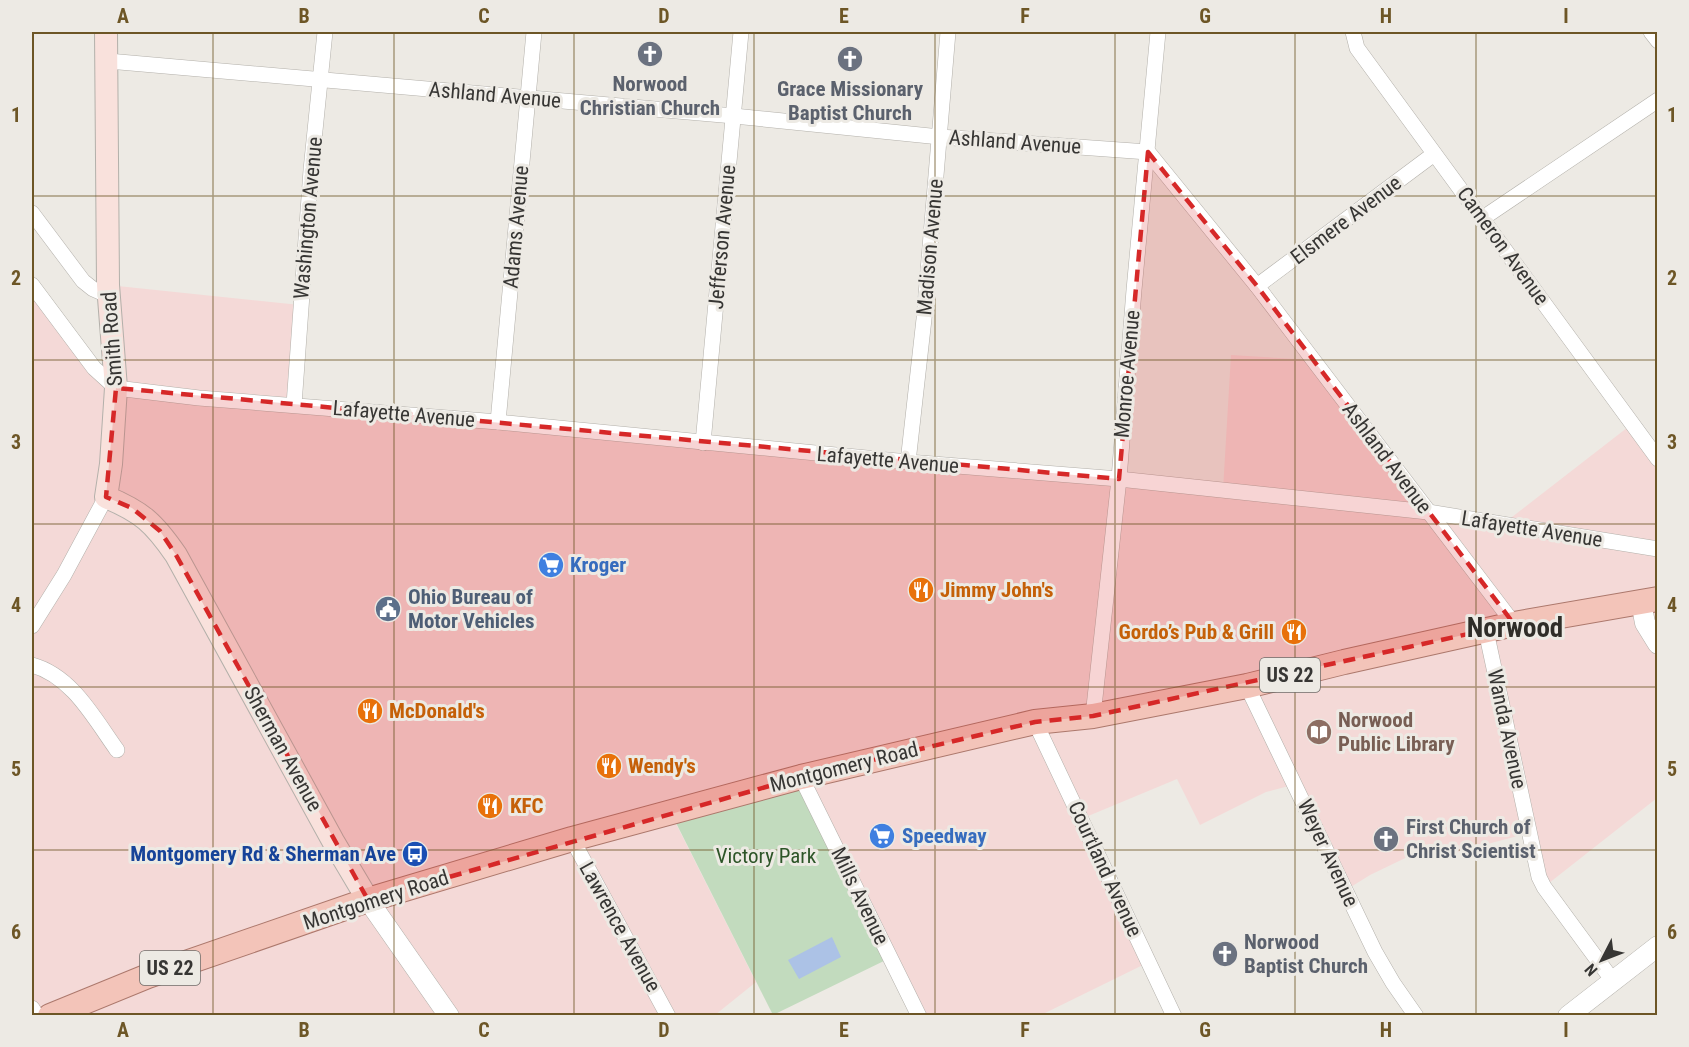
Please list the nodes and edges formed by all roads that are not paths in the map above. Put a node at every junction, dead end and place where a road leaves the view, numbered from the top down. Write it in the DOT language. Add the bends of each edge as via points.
graph roads {
  1 [pos="106,32"];
  2 [pos="325,32"];
  3 [pos="534,32"];
  4 [pos="741,32"];
  5 [pos="948,32"];
  6 [pos="1158,32"];
  7 [pos="1353,32"];
  8 [pos="1651,32"];
  9 [pos="1658,41"];
  10 [pos="108,61"];
  11 [pos="321,80"];
  12 [pos="529,98"];
  13 [pos="1658,100"];
  14 [pos="734,116"];
  15 [pos="940,137"];
  16 [pos="1148,152"];
  17 [pos="1434,154"];
  18 [pos="32,213"];
  19 [pos="1483,218"];
  20 [pos="32,285"];
  21 [pos="1257,286"];
  22 [pos="109,296"];
  23 [pos="116,388"];
  24 [pos="294,405"];
  25 [pos="498,422"];
  26 [pos="703,443"];
  27 [pos="1658,459"];
  28 [pos="908,462"];
  29 [pos="1119,479"];
  30 [pos="106,497"];
  31 [pos="1428,512"];
  32 [pos="1658,549"];
  33 [pos="1649,601"];
  34 [pos="1514,624"];
  35 [pos="32,626"];
  36 [pos="1486,631"];
  37 [pos="1658,644"];
  38 [pos="32,665"];
  39 [pos="1247,686"];
  40 [pos="1093,716"];
  41 [pos="1035,722"];
  42 [pos="117,750"];
  43 [pos="801,777"];
  44 [pos="572,839"];
  45 [pos="368,900"];
  46 [pos="1658,946"];
  47 [pos="1613,981"];
  48 [pos="32,1008"];
  49 [pos="915,1014"];
  50 [pos="37,1016"];
  51 [pos="50,1016"];
  52 [pos="449,1016"];
  53 [pos="668,1016"];
  54 [pos="1174,1016"];
  55 [pos="1416,1016"];
  56 [pos="1568,1016"];
  1 -- 10 [label="main road, Smith Road"];
  2 -- 11 [label="street, Washington Avenue"];
  3 -- 12 [label="street, Adams Avenue"];
  4 -- 14 [label="street, Jefferson Avenue"];
  5 -- 15 [label="street, Madison Avenue"];
  6 -- 16 [label="street, Monroe Avenue"];
  7 -- 17 [label="street, Cameron Avenue" via="1357,48"];
  8 -- 9 [label="street"];
  10 -- 11 [label="street, Ashland Avenue"];
  10 -- 22 [label="main road, Smith Road"];
  11 -- 12 [label="street, Ashland Avenue"];
  11 -- 24 [label="street, Washington Avenue"];
  12 -- 14 [label="street, Ashland Avenue"];
  12 -- 25 [label="street, Adams Avenue"];
  13 -- 19 [label="street"];
  14 -- 15 [label="street, Ashland Avenue"];
  14 -- 26 [label="street, Jefferson Avenue"];
  15 -- 16 [label="street, Ashland Avenue"];
  15 -- 28 [label="street, Madison Avenue"];
  16 -- 21 [label="street, Ashland Avenue"];
  16 -- 29 [label="street, Monroe Avenue"];
  17 -- 19 [label="street, Cameron Avenue"];
  17 -- 21 [label="street, Elsmere Avenue"];
  18 -- 22 [label="street" via="83,281"];
  19 -- 27 [label="street, Cameron Avenue"];
  20 -- 23 [label="street" via="94,368"];
  21 -- 31 [label="street, Ashland Avenue"];
  22 -- 23 [label="main road, Smith Road"];
  23 -- 24 [label="street, Lafayette Avenue"];
  23 -- 30 [label="main road, Smith Road"];
  24 -- 25 [label="street, Lafayette Avenue"];
  25 -- 26 [label="street, Lafayette Avenue"];
  26 -- 28 [label="street, Lafayette Avenue"];
  28 -- 29 [label="street, Lafayette Avenue"];
  29 -- 31 [label="street, Lafayette Avenue"];
  29 -- 40 [label="street, Monroe Avenue"];
  30 -- 35 [label="street, Smith Road"];
  30 -- 45 [label="main road, Sherman Avenue" via="146,519 160,531 176,555"];
  31 -- 32 [label="street, Lafayette Avenue"];
  31 -- 34 [label="street, Ashland Avenue"];
  33 -- 34 [label="main road, Montgomery Road / US 22"];
  33 -- 37 [label="street" via="1645,623"];
  34 -- 36 [label="main road, Montgomery Road / US 22"];
  36 -- 39 [label="main road, Montgomery Road / US 22"];
  36 -- 47 [label="street, Wanda Avenue" via="1539,877"];
  38 -- 42 [label="street" via="63,680"];
  39 -- 40 [label="main road, Montgomery Road / US 22"];
  39 -- 55 [label="street, Weyer Avenue" via="1375,952"];
  40 -- 41 [label="main road, Montgomery Road / US 22"];
  41 -- 43 [label="main road, Montgomery Road / US 22"];
  41 -- 54 [label="street, Courtland Avenue"];
  43 -- 44 [label="main road, Montgomery Road / US 22"];
  43 -- 49 [label="street, Mills Avenue"];
  44 -- 45 [label="main road, Montgomery Road / US 22"];
  44 -- 53 [label="street, Lawrence Avenue"];
  45 -- 51 [label="main road, Montgomery Road / US 22" via="148,976"];
  45 -- 52 [label="street, Sherman Avenue"];
  46 -- 47 [label="street"];
  47 -- 56 [label="street"];
  48 -- 50 [label="street"];
}
